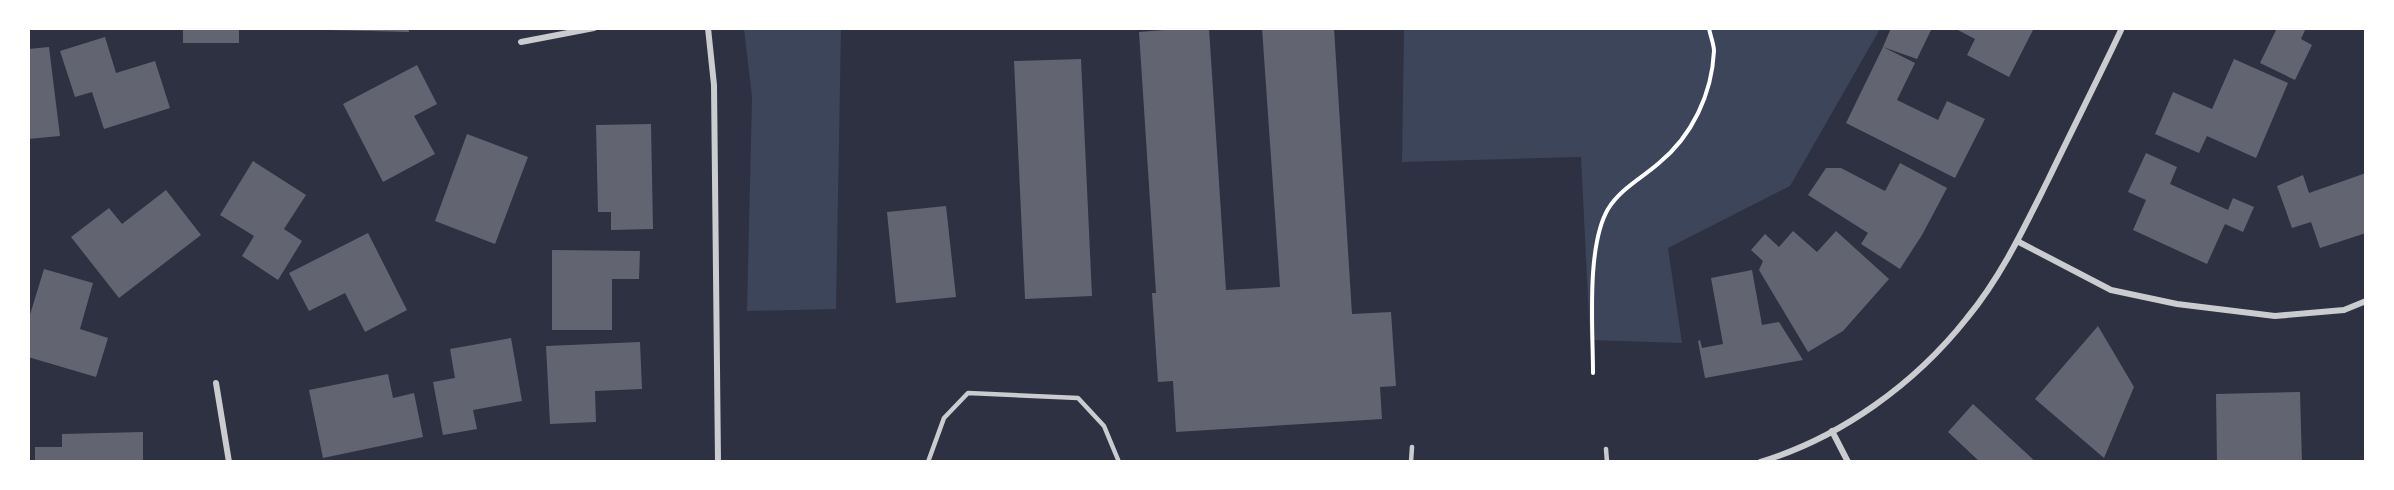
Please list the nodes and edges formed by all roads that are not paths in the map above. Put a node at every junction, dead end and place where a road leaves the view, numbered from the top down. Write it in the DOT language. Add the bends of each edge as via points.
graph roads {
  1 [pos="594,28"];
  2 [pos="708,28"];
  3 [pos="2122,28"];
  4 [pos="521,42"];
  5 [pos="2018,241"];
  6 [pos="2366,301"];
  7 [pos="216,383"];
  8 [pos="1832,432"];
  9 [pos="1412,447"];
  10 [pos="1606,449"];
  11 [pos="229,462"];
  12 [pos="718,462"];
  13 [pos="928,462"];
  14 [pos="1119,462"];
  15 [pos="1411,462"];
  16 [pos="1607,462"];
  17 [pos="1760,462"];
  18 [pos="1848,462"];
  1 -- 4 [label="street"];
  2 -- 12 [label="street" via="714,85"];
  3 -- 5 [label="street"];
  5 -- 6 [label="street" via="2111,290 2177,304 2275,316 2344,310"];
  5 -- 8 [label="street" via="1967,319 1914,374"];
  7 -- 11 [label="street"];
  8 -- 17 [label="street"];
  8 -- 18 [label="street"];
  9 -- 15 [label="lane"];
  10 -- 16 [label="lane"];
  13 -- 14 [label="lane" via="944,418 968,393 1078,398 1104,426"];
}
